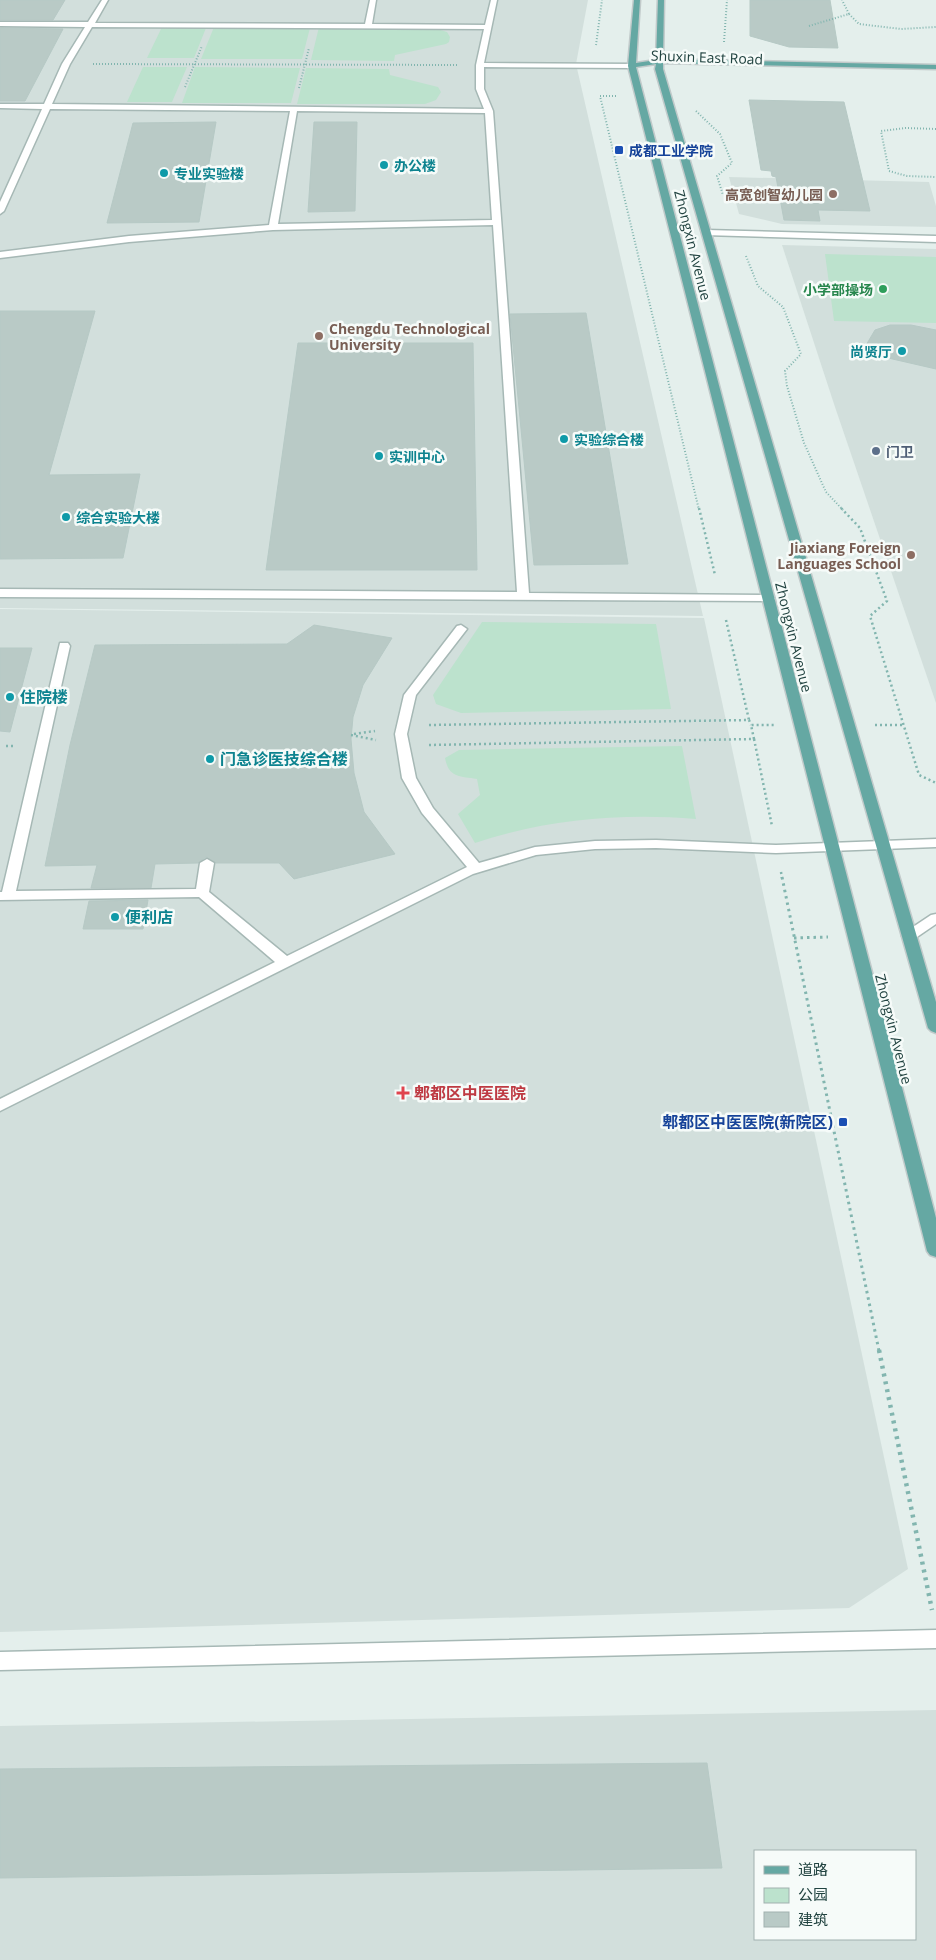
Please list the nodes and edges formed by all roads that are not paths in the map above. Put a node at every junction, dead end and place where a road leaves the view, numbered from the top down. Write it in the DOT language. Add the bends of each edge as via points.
graph roads {
  1 [pos="105,0"];
  2 [pos="373,0"];
  3 [pos="494,0"];
  4 [pos="637,0"];
  5 [pos="661,0"];
  6 [pos="0,24"];
  7 [pos="91,24"];
  8 [pos="368,26"];
  9 [pos="487,27"];
  10 [pos="480,65"];
  11 [pos="659,65"];
  12 [pos="632,66"];
  13 [pos="936,67"];
  14 [pos="936,73"];
  15 [pos="0,106"];
  16 [pos="46,107"];
  17 [pos="294,109"];
  18 [pos="489,111"];
  19 [pos="0,210"];
  20 [pos="497,222"];
  21 [pos="273,227"];
  22 [pos="707,234"];
  23 [pos="936,239"];
  24 [pos="0,255"];
  25 [pos="0,593"];
  26 [pos="524,596"];
  27 [pos="768,599"];
  28 [pos="461,629"];
  29 [pos="64,646"];
  30 [pos="936,844"];
  31 [pos="882,845"];
  32 [pos="833,847"];
  33 [pos="207,863"];
  34 [pos="476,869"];
  35 [pos="202,893"];
  36 [pos="4,896"];
  37 [pos="936,918"];
  38 [pos="909,936"];
  39 [pos="286,963"];
  40 [pos="936,1028"];
  41 [pos="0,1106"];
  42 [pos="936,1251"];
  43 [pos="936,1639"];
  44 [pos="0,1661"];
  1 -- 7 [label="street"];
  2 -- 8 [label="street"];
  3 -- 9 [label="street"];
  4 -- 12 [label="main road, Zhongxin Avenue"];
  5 -- 11 [label="main road, Zhongxin Avenue"];
  6 -- 7 [label="street"];
  7 -- 8 [label="street"];
  7 -- 16 [label="street" via="66,64"];
  8 -- 9 [label="street"];
  9 -- 10 [label="street"];
  10 -- 12 [label="street"];
  10 -- 18 [label="street" via="480,89"];
  11 -- 12 [label="main road, Shuxin East Road"];
  11 -- 13 [label="main road, Shuxin East Road"];
  11 -- 14 [label="main road, Shuxin East Road"];
  11 -- 22 [label="main road, Zhongxin Avenue"];
  12 -- 27 [label="main road, Zhongxin Avenue"];
  15 -- 16 [label="street"];
  16 -- 17 [label="street"];
  16 -- 19 [label="street"];
  17 -- 18 [label="street"];
  17 -- 21 [label="street"];
  18 -- 20 [label="street"];
  20 -- 21 [label="street"];
  20 -- 26 [label="street"];
  21 -- 24 [label="street" via="129,239"];
  22 -- 23 [label="street"];
  22 -- 31 [label="main road, Zhongxin Avenue"];
  25 -- 26 [label="street"];
  26 -- 27 [label="street"];
  27 -- 32 [label="main road, Zhongxin Avenue"];
  28 -- 34 [label="street" via="410,695 401,734 409,778 427,810"];
  29 -- 36 [label="street"];
  30 -- 31 [label="street"];
  31 -- 32 [label="street"];
  31 -- 38 [label="main road, Zhongxin Avenue"];
  32 -- 34 [label="street" via="595,845 535,851"];
  32 -- 42 [label="main road, Zhongxin Avenue"];
  33 -- 35 [label="street"];
  34 -- 39 [label="street"];
  35 -- 36 [label="street"];
  35 -- 39 [label="street"];
  37 -- 38 [label="street"];
  38 -- 40 [label="main road, Zhongxin Avenue"];
  39 -- 41 [label="street"];
  43 -- 44 [label="street"];
}
